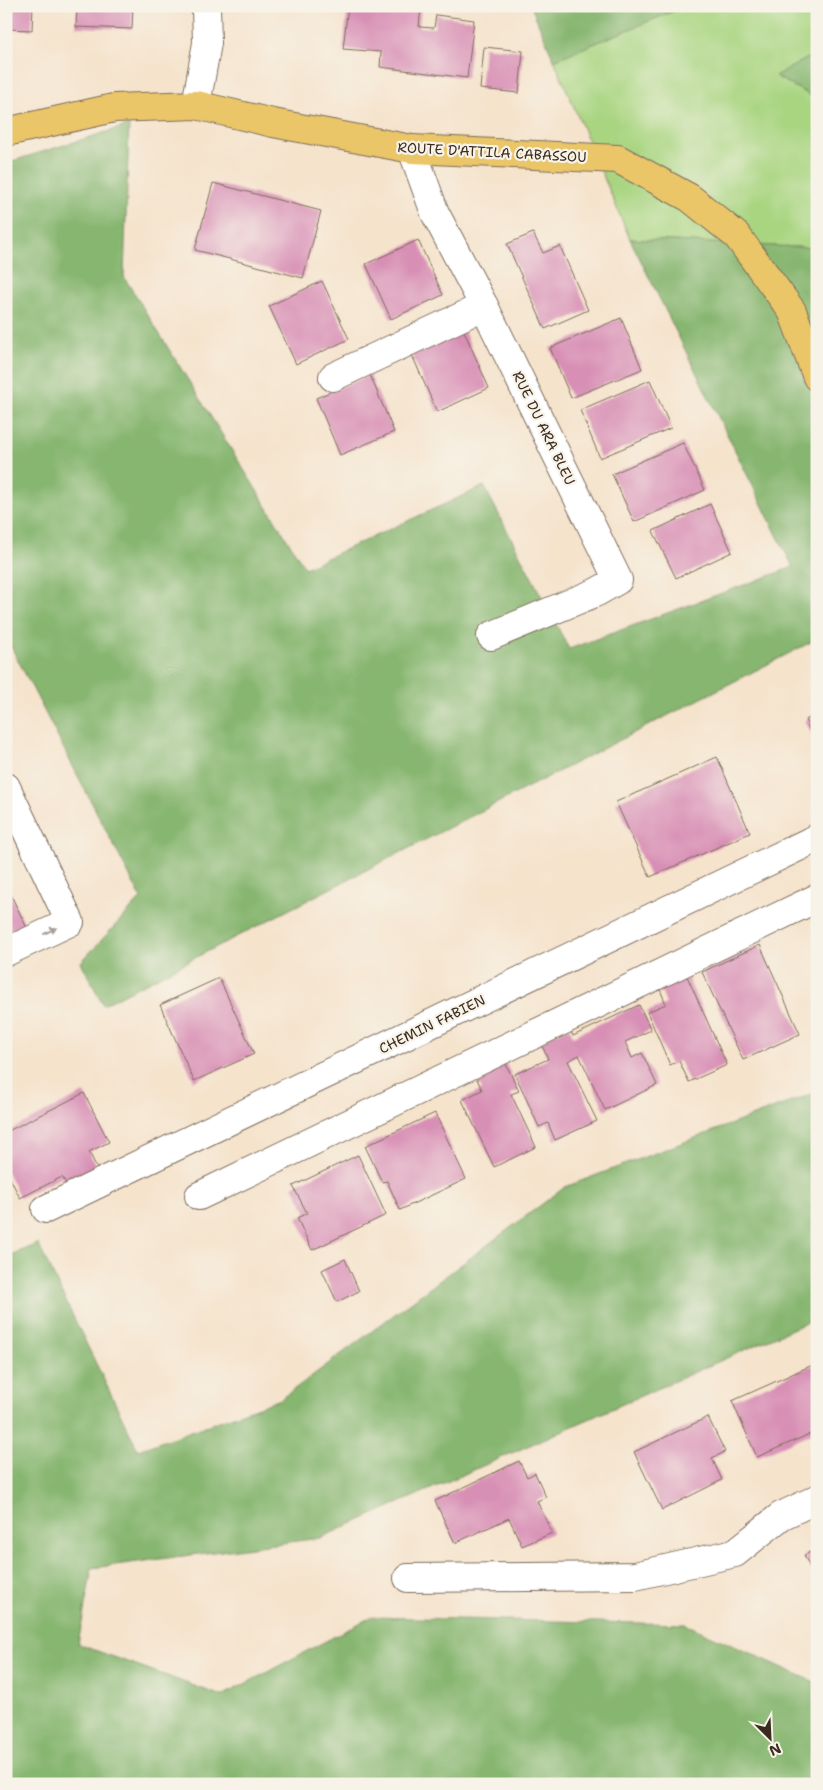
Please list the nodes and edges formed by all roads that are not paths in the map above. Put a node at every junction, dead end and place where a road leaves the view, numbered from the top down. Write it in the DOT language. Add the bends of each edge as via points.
graph roads {
  1 [pos="206,6"];
  2 [pos="196,105"];
  3 [pos="6,132"];
  4 [pos="412,149"];
  5 [pos="484,306"];
  6 [pos="333,377"];
  7 [pos="817,377"];
  8 [pos="491,636"];
  9 [pos="6,787"];
  10 [pos="817,838"];
  11 [pos="817,898"];
  12 [pos="6,952"];
  13 [pos="198,1196"];
  14 [pos="46,1209"];
  15 [pos="817,1499"];
  16 [pos="408,1578"];
  1 -- 2 [label="street" via="207,43"];
  2 -- 3 [label="main road, ROUTE D'ATTILA CABASSOU" via="114,108"];
  2 -- 4 [label="main road, ROUTE D'ATTILA CABASSOU" via="281,125"];
  4 -- 5 [label="street, RUE DU ARA BLEU" via="435,213"];
  4 -- 7 [label="main road, ROUTE D'ATTILA CABASSOU" via="618,159 690,198 737,236 792,311"];
  5 -- 6 [label="street"];
  5 -- 8 [label="street, RUE DU ARA BLEU" via="618,580 597,592"];
  12 -- 9 [label="street, one-way" via="70,922"];
  10 -- 14 [label="street, CHEMIN FABIEN"];
  11 -- 13 [label="street"];
  15 -- 16 [label="street" via="781,1516 735,1553 635,1576"];
}
